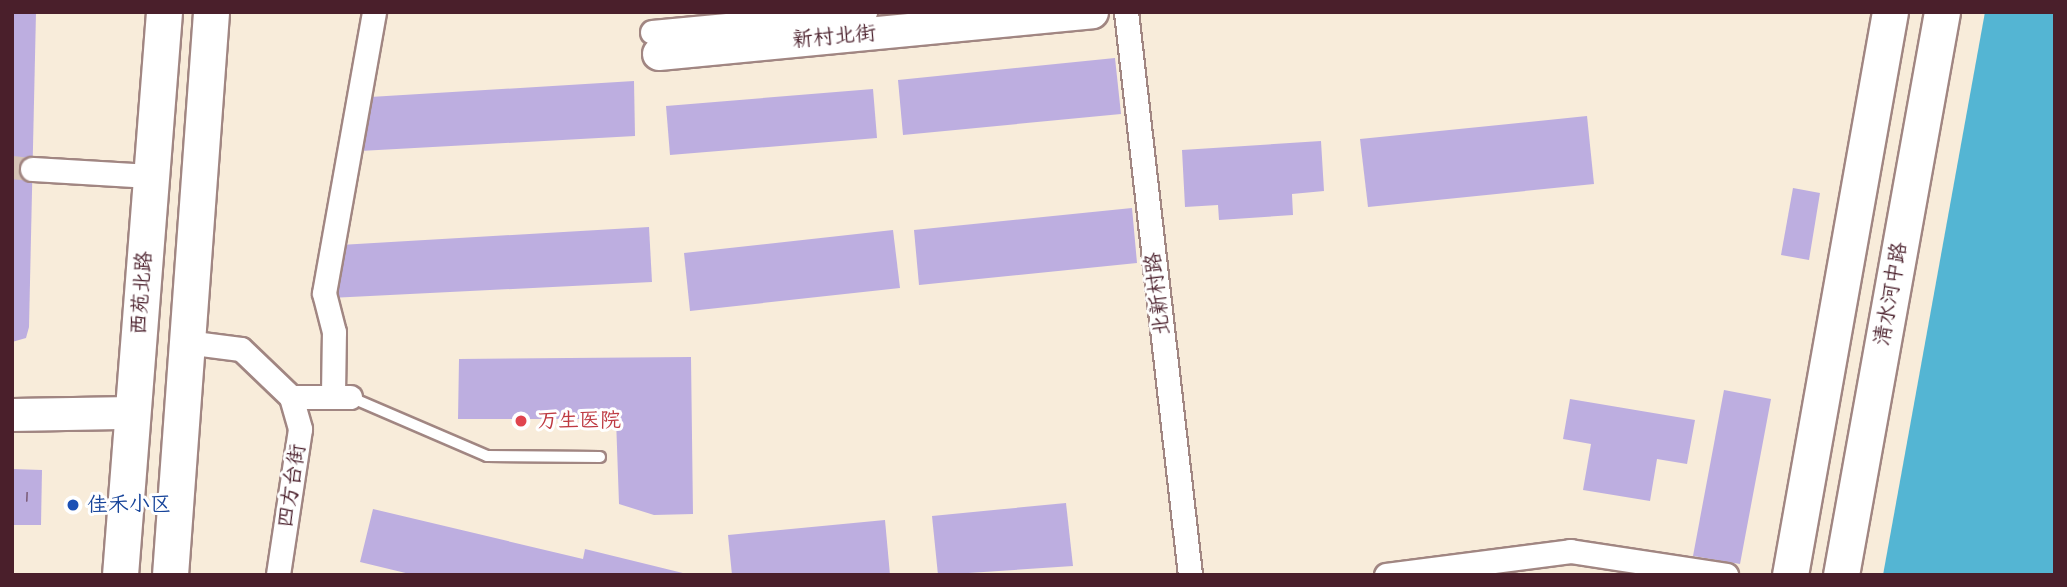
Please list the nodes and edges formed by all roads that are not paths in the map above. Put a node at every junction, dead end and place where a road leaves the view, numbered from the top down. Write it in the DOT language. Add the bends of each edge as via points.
graph roads {
  1 [pos="164,12"];
  2 [pos="211,12"];
  3 [pos="374,12"];
  4 [pos="865,12"];
  5 [pos="1092,12"];
  6 [pos="1126,12"];
  7 [pos="1890,12"];
  8 [pos="1942,12"];
  9 [pos="913,21"];
  10 [pos="655,43"];
  11 [pos="32,169"];
  12 [pos="151,176"];
  13 [pos="186,342"];
  14 [pos="341,395"];
  15 [pos="291,397"];
  16 [pos="132,413"];
  17 [pos="12,415"];
  18 [pos="600,457"];
  19 [pos="1697,573"];
  20 [pos="120,575"];
  21 [pos="170,575"];
  22 [pos="278,575"];
  23 [pos="1190,575"];
  24 [pos="1386,575"];
  25 [pos="1726,575"];
  26 [pos="1790,575"];
  27 [pos="1841,575"];
  1 -- 12 [label="main road, 西苑北路"];
  2 -- 13 [label="main road"];
  3 -- 14 [label="street" via="324,292"];
  4 -- 10 [label="street"];
  5 -- 9 [label="street, 新村北街"];
  6 -- 23 [label="street, 北新村路"];
  7 -- 26 [label="main road"];
  8 -- 27 [label="main road, 清水河中路"];
  9 -- 10 [label="street, 新村北街"];
  11 -- 12 [label="street"];
  12 -- 16 [label="main road, 西苑北路"];
  13 -- 15 [label="street" via="241,349"];
  13 -- 21 [label="main road"];
  14 -- 15 [label="street"];
  14 -- 18 [label="lane" via="487,456"];
  15 -- 22 [label="street, 四方台街" via="300,429"];
  16 -- 17 [label="street"];
  16 -- 20 [label="main road, 西苑北路"];
  19 -- 24 [label="street" via="1570,551"];
  19 -- 25 [label="street"];
}
